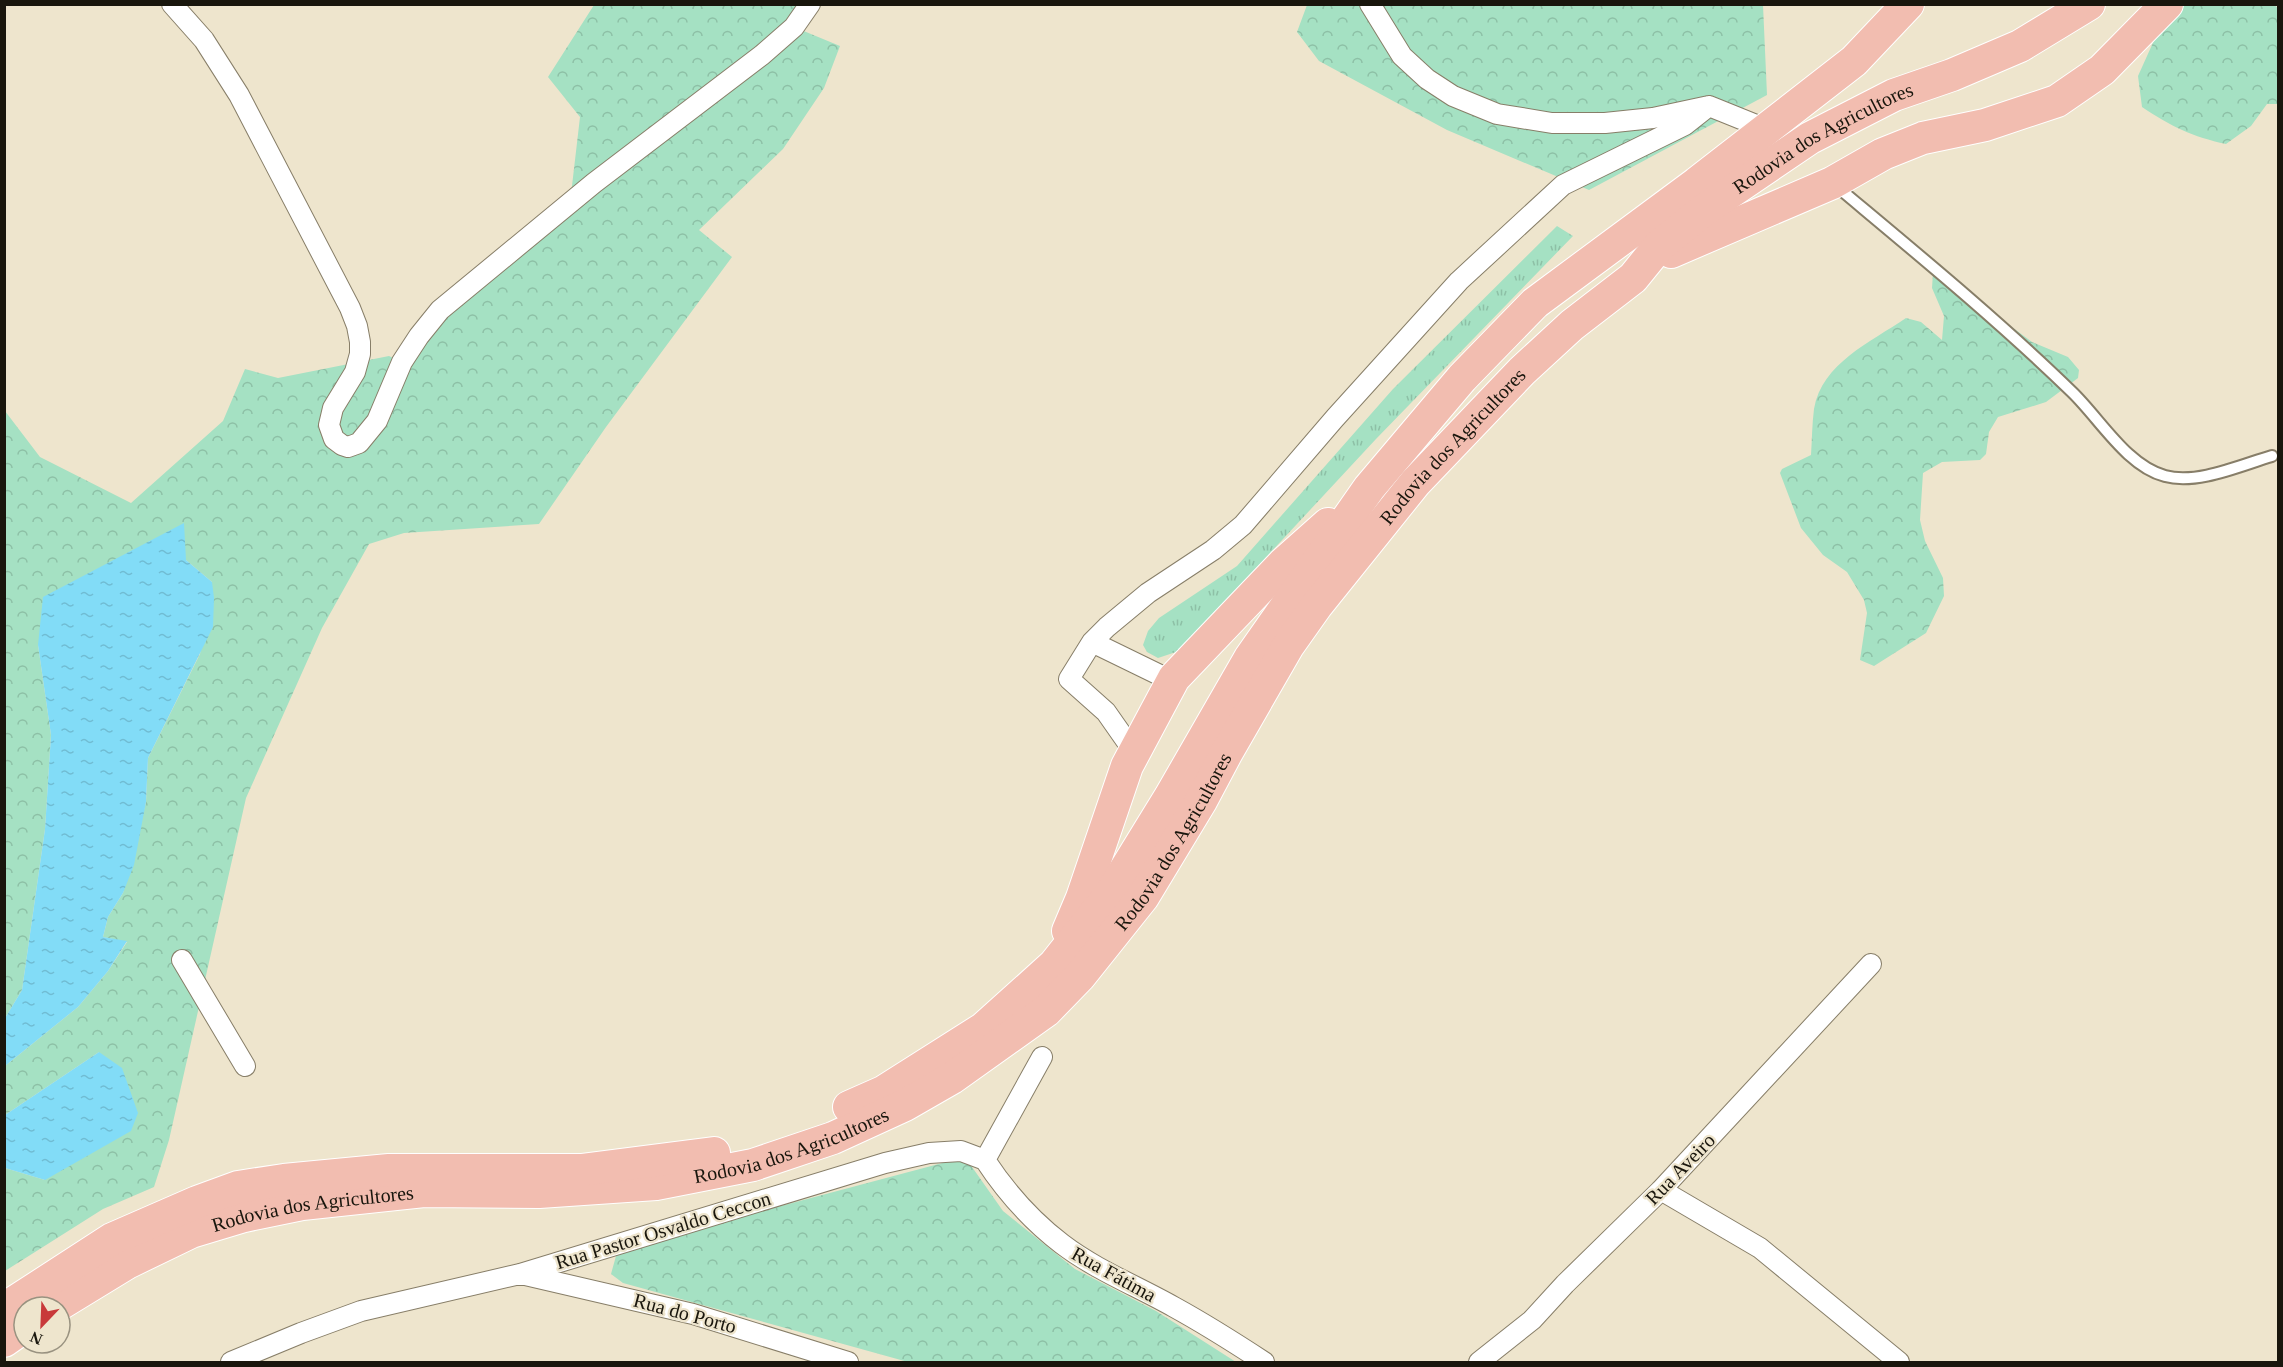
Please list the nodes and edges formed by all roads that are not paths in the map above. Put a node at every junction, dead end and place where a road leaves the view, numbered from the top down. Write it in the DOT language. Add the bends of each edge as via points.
graph roads {
  1 [pos="172,4"];
  2 [pos="810,4"];
  3 [pos="1370,4"];
  4 [pos="1908,4"];
  5 [pos="2048,4"];
  6 [pos="2089,4"];
  7 [pos="2167,4"];
  8 [pos="1952,75"];
  9 [pos="1709,106"];
  10 [pos="1766,129"];
  11 [pos="1832,183"];
  12 [pos="1633,278"];
  13 [pos="2272,456"];
  14 [pos="1369,488"];
  15 [pos="1092,642"];
  16 [pos="1172,681"];
  17 [pos="1134,752"];
  18 [pos="182,960"];
  19 [pos="1871,963"];
  20 [pos="1054,965"];
  21 [pos="1041,1058"];
  22 [pos="245,1066"];
  23 [pos="985,1160"];
  24 [pos="1661,1190"];
  25 [pos="520,1274"];
  26 [pos="72,1297"];
  27 [pos="4,1309"];
  28 [pos="231,1362"];
  29 [pos="848,1362"];
  30 [pos="1264,1362"];
  31 [pos="1479,1362"];
  32 [pos="1899,1362"];
  1 -- 2 [label="street" via="204,40 239,95 350,308 360,342 355,372 333,408 329,426 334,439 348,447 359,443 377,421 402,362 440,310 594,183 762,55 794,27"];
  3 -- 9 [label="street" via="1402,56 1427,79 1453,96 1497,114 1552,123 1605,123"];
  4 -- 10 [label="main road, Rodovia dos Agricultores" via="1854,61"];
  5 -- 8 [label="main road" via="2037,22"];
  6 -- 8 [label="main road, Rodovia dos Agricultores" via="2020,46"];
  7 -- 11 [label="main road" via="2103,70 2057,101 1985,125 1923,138 1883,154"];
  8 -- 12 [label="main road, Rodovia dos Agricultores" via="1894,95 1810,138 1704,210 1659,246"];
  9 -- 10 [label="street"];
  9 -- 15 [label="street" via="1685,125 1563,185 1459,281 1243,525 1148,593"];
  10 -- 14 [label="main road, Rodovia dos Agricultores" via="1535,303 1462,378"];
  11 -- 12 [label="main road" via="1674,250"];
  11 -- 13 [label="lane" via="2073,393 2140,465 2166,477 2199,477"];
  12 -- 26 [label="main road, Rodovia dos Agricultores" via="1572,325 1522,372 1415,483 1288,646 1143,897 1080,976 1046,1011 952,1078 833,1138 753,1165 667,1182 539,1192 424,1191 302,1204 244,1216 191,1232"];
  14 -- 16 [label="main road" via="1283,564"];
  14 -- 20 [label="main road, Rodovia dos Agricultores" via="1250,658 1111,893"];
  15 -- 16 [label="street"];
  15 -- 17 [label="street" via="1069,679 1106,712"];
  16 -- 17 [label="main road"];
  17 -- 20 [label="main road"];
  18 -- 22 [label="street"];
  19 -- 24 [label="street, Rua Aveiro"];
  20 -- 27 [label="main road, Rodovia dos Agricultores" via="965,1041 883,1092 790,1133 710,1154 581,1170 389,1170 238,1187 111,1239"];
  21 -- 23 [label="street"];
  23 -- 25 [label="street, Rua Pastor Osvaldo Ceccon" via="961,1152 929,1153 885,1163"];
  23 -- 30 [label="street, Rua Fátima" via="1027,1214 1063,1245"];
  24 -- 31 [label="street, Rua Aveiro" via="1532,1320"];
  24 -- 32 [label="street" via="1760,1248"];
  25 -- 28 [label="street, Rua Pastor Osvaldo Ceccon" via="361,1311"];
  25 -- 29 [label="street, Rua do Porto" via="693,1314"];
}
